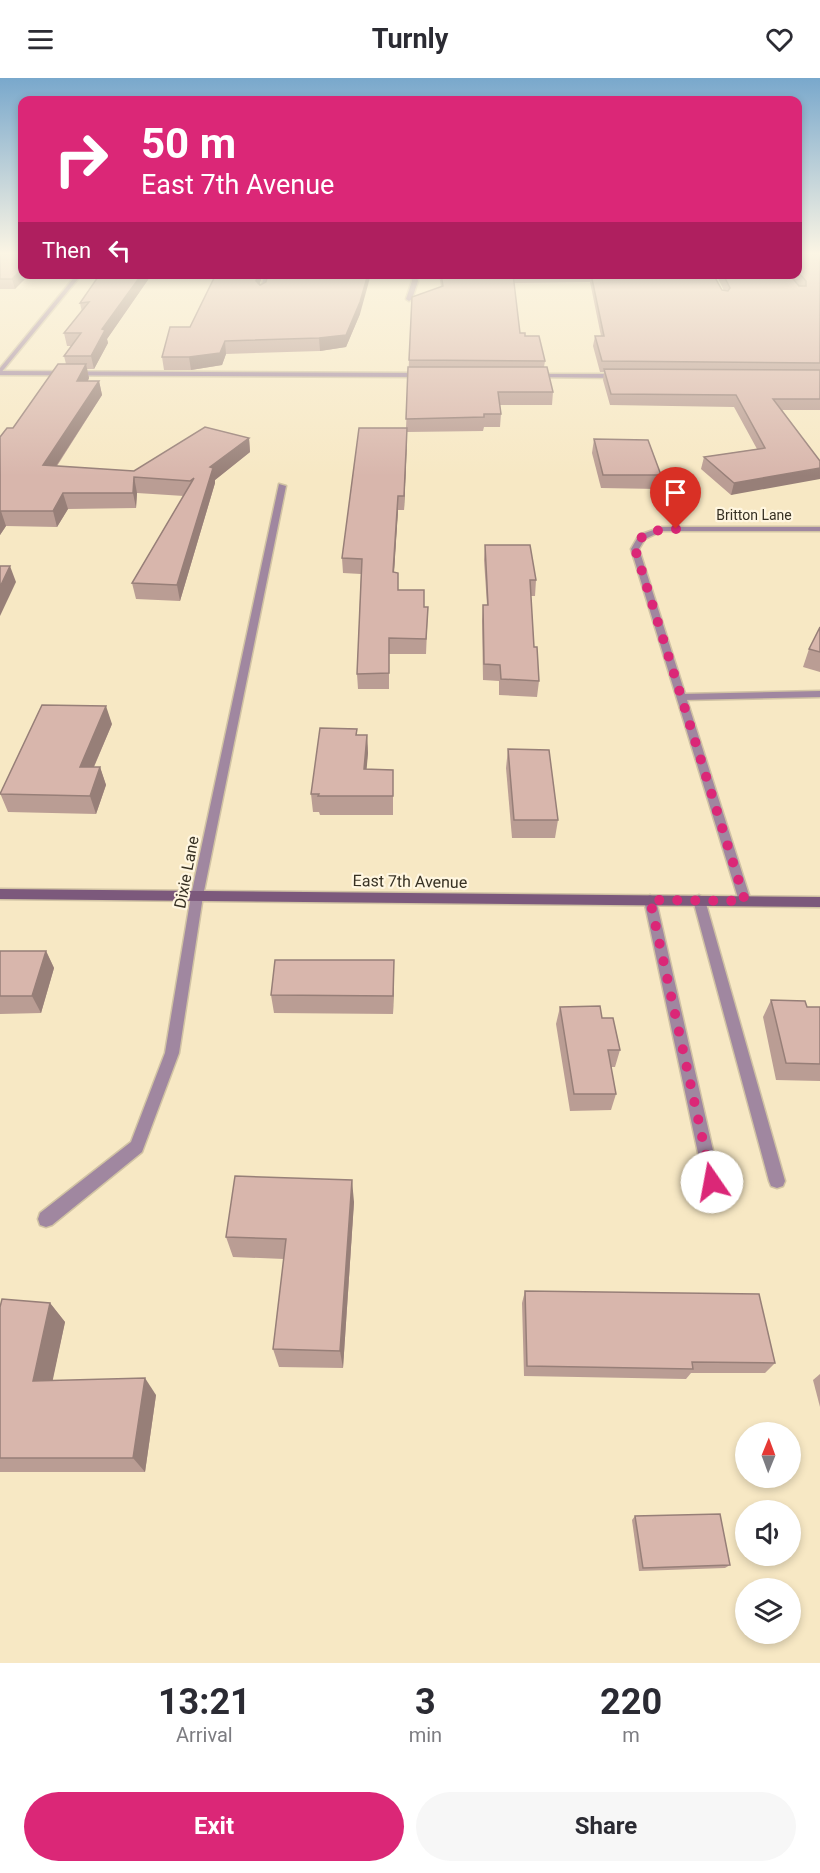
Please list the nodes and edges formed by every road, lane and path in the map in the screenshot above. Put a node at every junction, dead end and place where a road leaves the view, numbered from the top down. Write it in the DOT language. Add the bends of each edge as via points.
graph roads {
  1 [pos="36,328"];
  2 [pos="0,372"];
  3 [pos="429,375"];
  4 [pos="524,375"];
  5 [pos="630,376"];
  6 [pos="282,486"];
  7 [pos="820,529"];
  8 [pos="820,694"];
  9 [pos="683,697"];
  10 [pos="0,894"];
  11 [pos="197,896"];
  12 [pos="650,900"];
  13 [pos="699,900"];
  14 [pos="745,901"];
  15 [pos="820,902"];
  16 [pos="777,1181"];
  17 [pos="712,1182"];
  18 [pos="46,1219"];
  1 -- 2 [label="street"];
  2 -- 3 [label="street"];
  4 -- 5 [label="street"];
  6 -- 11 [label="street, Dixie Lane"];
  7 -- 9 [label="street, Britton Lane" via="662,529 637,540 637,559"];
  8 -- 9 [label="street"];
  9 -- 14 [label="street, Britton Lane"];
  10 -- 11 [label="main road, East 7th Avenue"];
  11 -- 12 [label="main road, East 7th Avenue"];
  11 -- 18 [label="street, Dixie Lane" via="172,1053 137,1147"];
  12 -- 13 [label="main road, East 7th Avenue"];
  12 -- 17 [label="street"];
  13 -- 14 [label="main road, East 7th Avenue"];
  13 -- 16 [label="street"];
  14 -- 15 [label="main road, East 7th Avenue"];
}
